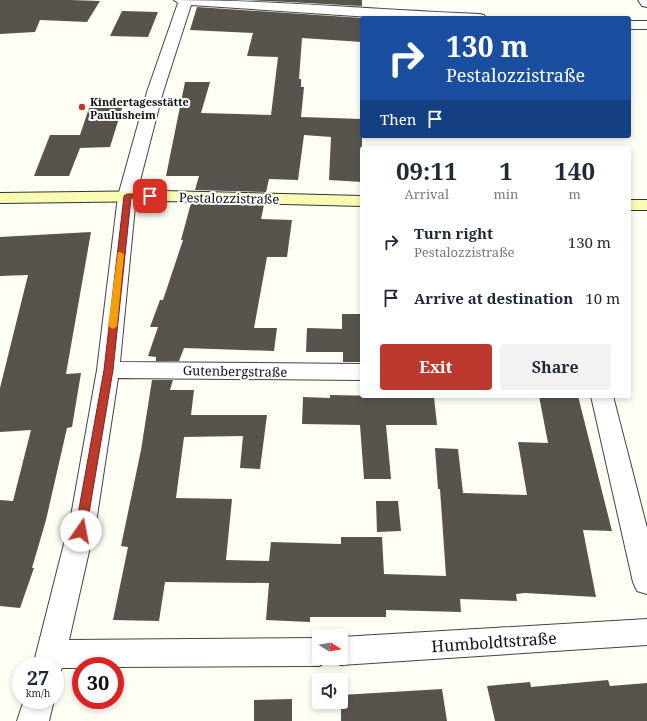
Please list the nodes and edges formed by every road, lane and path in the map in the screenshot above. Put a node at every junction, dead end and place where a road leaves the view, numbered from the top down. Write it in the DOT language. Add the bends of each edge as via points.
graph roads {
  1 [pos="180,0"];
  2 [pos="186,0"];
  3 [pos="644,0"];
  4 [pos="647,3"];
  5 [pos="432,16"];
  6 [pos="631,25"];
  7 [pos="647,25"];
  8 [pos="127,196"];
  9 [pos="0,198"];
  10 [pos="360,201"];
  11 [pos="631,205"];
  12 [pos="647,205"];
  13 [pos="108,370"];
  14 [pos="360,372"];
  15 [pos="602,398"];
  16 [pos="647,582"];
  17 [pos="647,632"];
  18 [pos="348,651"];
  19 [pos="312,652"];
  20 [pos="51,657"];
  21 [pos="64,660"];
  22 [pos="36,709"];
  23 [pos="33,721"];
  1 -- 2 [label="street"];
  2 -- 5 [label="street"];
  2 -- 8 [label="street" via="155,92"];
  3 -- 4 [label="street"];
  6 -- 7 [label="street"];
  8 -- 9 [label="main road, Pestalozzistraße"];
  8 -- 10 [label="main road, Pestalozzistraße"];
  8 -- 13 [label="street"];
  11 -- 12 [label="main road"];
  13 -- 14 [label="street, Gutenbergstraße"];
  13 -- 20 [label="street" via="84,516"];
  15 -- 16 [label="street"];
  17 -- 18 [label="street, Humboldtstraße"];
  19 -- 21 [label="street"];
  22 -- 23 [label="street"];
}
